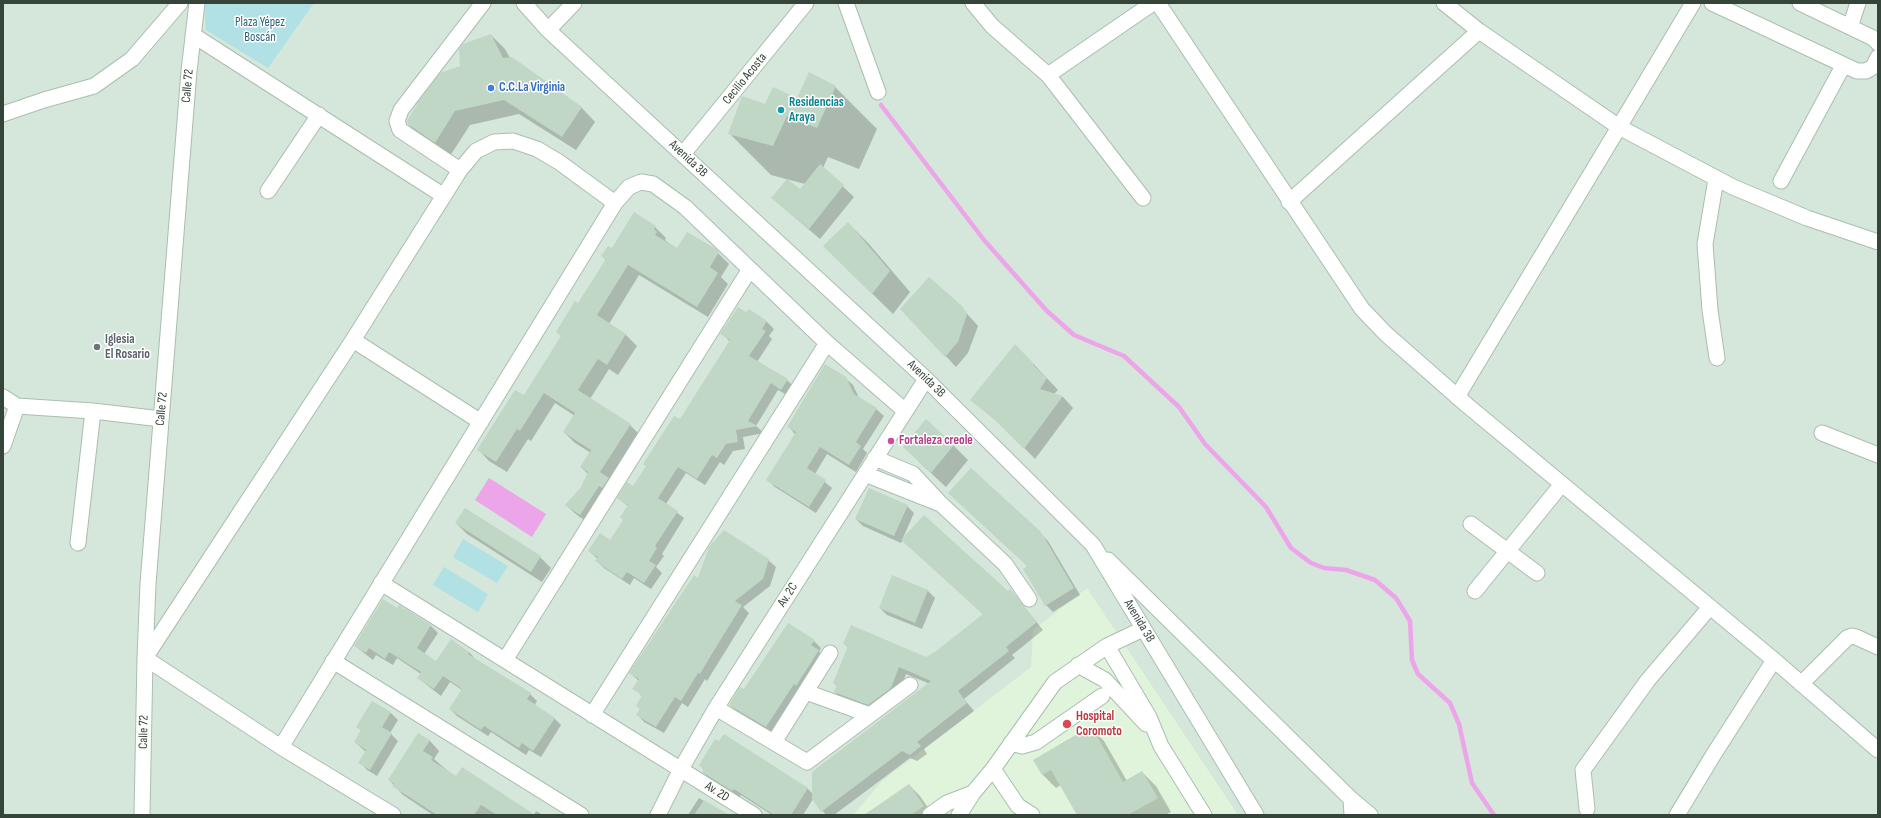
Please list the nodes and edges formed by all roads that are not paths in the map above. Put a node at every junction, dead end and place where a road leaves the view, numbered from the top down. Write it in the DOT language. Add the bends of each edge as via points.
graph roads {
  1 [pos="180,3"];
  2 [pos="198,3"];
  3 [pos="483,3"];
  4 [pos="524,3"];
  5 [pos="574,3"];
  6 [pos="806,3"];
  7 [pos="846,3"];
  8 [pos="973,3"];
  9 [pos="1153,3"];
  10 [pos="1158,3"];
  11 [pos="1444,3"];
  12 [pos="1693,3"];
  13 [pos="1712,3"];
  14 [pos="1800,3"];
  15 [pos="1858,3"];
  16 [pos="1850,27"];
  17 [pos="548,30"];
  18 [pos="1479,31"];
  19 [pos="193,35"];
  20 [pos="1878,43"];
  21 [pos="1878,57"];
  22 [pos="1843,66"];
  23 [pos="1048,75"];
  24 [pos="878,92"];
  25 [pos="3,114"];
  26 [pos="319,115"];
  27 [pos="1619,127"];
  28 [pos="683,154"];
  29 [pos="460,170"];
  30 [pos="1716,179"];
  31 [pos="1781,181"];
  32 [pos="268,191"];
  33 [pos="444,196"];
  34 [pos="1143,198"];
  35 [pos="1289,202"];
  36 [pos="615,203"];
  37 [pos="1876,237"];
  38 [pos="750,269"];
  39 [pos="353,340"];
  40 [pos="827,343"];
  41 [pos="1717,358"];
  42 [pos="926,379"];
  43 [pos="3,397"];
  44 [pos="1457,397"];
  45 [pos="17,406"];
  46 [pos="904,410"];
  47 [pos="93,411"];
  48 [pos="161,419"];
  49 [pos="482,422"];
  50 [pos="1822,433"];
  51 [pos="3,446"];
  52 [pos="1878,455"];
  53 [pos="875,458"];
  54 [pos="865,474"];
  55 [pos="1562,484"];
  56 [pos="941,504"];
  57 [pos="1471,524"];
  58 [pos="78,543"];
  59 [pos="1094,545"];
  60 [pos="1506,551"];
  61 [pos="1537,573"];
  62 [pos="381,583"];
  63 [pos="1475,591"];
  64 [pos="1029,599"];
  65 [pos="1710,607"];
  66 [pos="1143,628"];
  67 [pos="1107,646"];
  68 [pos="1878,647"];
  69 [pos="830,653"];
  70 [pos="145,658"];
  71 [pos="505,660"];
  72 [pos="1774,660"];
  73 [pos="333,661"];
  74 [pos="1078,665"];
  75 [pos="1801,684"];
  76 [pos="910,685"];
  77 [pos="806,692"];
  78 [pos="1102,696"];
  79 [pos="716,708"];
  80 [pos="592,715"];
  81 [pos="870,715"];
  82 [pos="1156,735"];
  83 [pos="774,742"];
  84 [pos="1011,743"];
  85 [pos="281,747"];
  86 [pos="1878,750"];
  87 [pos="681,769"];
  88 [pos="993,769"];
  89 [pos="973,793"];
  90 [pos="1351,799"];
  91 [pos="1587,809"];
  92 [pos="142,815"];
  93 [pos="393,815"];
  94 [pos="581,815"];
  95 [pos="658,815"];
  96 [pos="754,815"];
  97 [pos="930,815"];
  98 [pos="959,815"];
  99 [pos="1032,815"];
  100 [pos="1204,815"];
  101 [pos="1256,815"];
  102 [pos="1352,815"];
  103 [pos="1370,815"];
  104 [pos="1677,815"];
  1 -- 25 [label="street" via="132,59 94,86"];
  2 -- 19 [label="street, Calle 72"];
  3 -- 29 [label="street" via="401,110 396,121 400,130"];
  4 -- 17 [label="street, Avenida 3B"];
  5 -- 17 [label="street"];
  6 -- 28 [label="street, Cecilio Acosta"];
  7 -- 24 [label="street"];
  8 -- 23 [label="street" via="992,26"];
  9 -- 23 [label="street"];
  10 -- 35 [label="street"];
  11 -- 18 [label="street"];
  12 -- 27 [label="street"];
  13 -- 22 [label="street"];
  14 -- 16 [label="street"];
  15 -- 16 [label="street"];
  16 -- 20 [label="street"];
  17 -- 28 [label="street, Avenida 3B"];
  18 -- 27 [label="street"];
  18 -- 35 [label="street"];
  19 -- 26 [label="street"];
  19 -- 48 [label="street, Calle 72"];
  21 -- 22 [label="street" via="1873,67 1866,71 1857,72"];
  22 -- 31 [label="street"];
  23 -- 34 [label="street"];
  26 -- 32 [label="street"];
  26 -- 33 [label="street"];
  27 -- 30 [label="street"];
  27 -- 44 [label="street"];
  28 -- 42 [label="street, Avenida 3B"];
  29 -- 33 [label="street"];
  29 -- 36 [label="street" via="476,151 494,142 513,141 537,149 559,162"];
  30 -- 37 [label="street" via="1807,218"];
  30 -- 41 [label="street" via="1705,244"];
  33 -- 39 [label="street"];
  35 -- 44 [label="street" via="1362,309 1386,334"];
  36 -- 38 [label="street" via="629,187 641,182 653,184 685,207"];
  36 -- 49 [label="street"];
  38 -- 40 [label="street"];
  38 -- 71 [label="street"];
  39 -- 49 [label="street"];
  39 -- 70 [label="street"];
  40 -- 46 [label="street"];
  40 -- 80 [label="street"];
  42 -- 46 [label="street, Av. 2C"];
  42 -- 59 [label="street, Avenida 3B"];
  43 -- 45 [label="street"];
  44 -- 55 [label="street"];
  45 -- 47 [label="street"];
  45 -- 51 [label="street"];
  46 -- 53 [label="street, Av. 2C"];
  47 -- 48 [label="street"];
  47 -- 58 [label="street"];
  48 -- 70 [label="street, Calle 72"];
  49 -- 62 [label="street"];
  50 -- 52 [label="street"];
  53 -- 54 [label="street, Av. 2C"];
  53 -- 56 [label="street" via="913,474"];
  54 -- 56 [label="street"];
  54 -- 79 [label="street, Av. 2C"];
  55 -- 60 [label="street"];
  55 -- 65 [label="street"];
  56 -- 64 [label="street" via="1005,564"];
  57 -- 60 [label="street"];
  59 -- 66 [label="street, Avenida 3B"];
  59 -- 90 [label="street"];
  60 -- 61 [label="street"];
  60 -- 63 [label="street"];
  62 -- 71 [label="street, Av. 2D"];
  62 -- 73 [label="street"];
  65 -- 72 [label="street"];
  65 -- 91 [label="street" via="1648,680 1583,770"];
  66 -- 67 [label="street"];
  66 -- 101 [label="street, Avenida 3B"];
  67 -- 74 [label="street"];
  67 -- 82 [label="street" via="1138,697"];
  68 -- 75 [label="street" via="1856,637 1847,638"];
  69 -- 77 [label="street"];
  70 -- 85 [label="street"];
  70 -- 92 [label="street, Calle 72"];
  71 -- 80 [label="street, Av. 2D"];
  72 -- 75 [label="street"];
  72 -- 104 [label="street"];
  73 -- 85 [label="street"];
  73 -- 94 [label="street"];
  74 -- 82 [label="street" via="1105,680"];
  74 -- 84 [label="street" via="1055,682"];
  75 -- 86 [label="street"];
  76 -- 81 [label="street"];
  77 -- 81 [label="street"];
  77 -- 83 [label="street"];
  78 -- 84 [label="street" via="1036,742 1022,746"];
  79 -- 83 [label="street"];
  79 -- 87 [label="street, Av. 2C"];
  80 -- 87 [label="street, Av. 2D"];
  81 -- 83 [label="street" via="807,762"];
  82 -- 100 [label="street"];
  84 -- 88 [label="street"];
  85 -- 93 [label="street"];
  87 -- 95 [label="street, Av. 2C"];
  87 -- 96 [label="street, Av. 2D"];
  88 -- 89 [label="street"];
  88 -- 99 [label="street" via="1018,806"];
  89 -- 97 [label="street" via="947,803"];
  89 -- 98 [label="street"];
  90 -- 102 [label="street"];
  90 -- 103 [label="street"];
}
